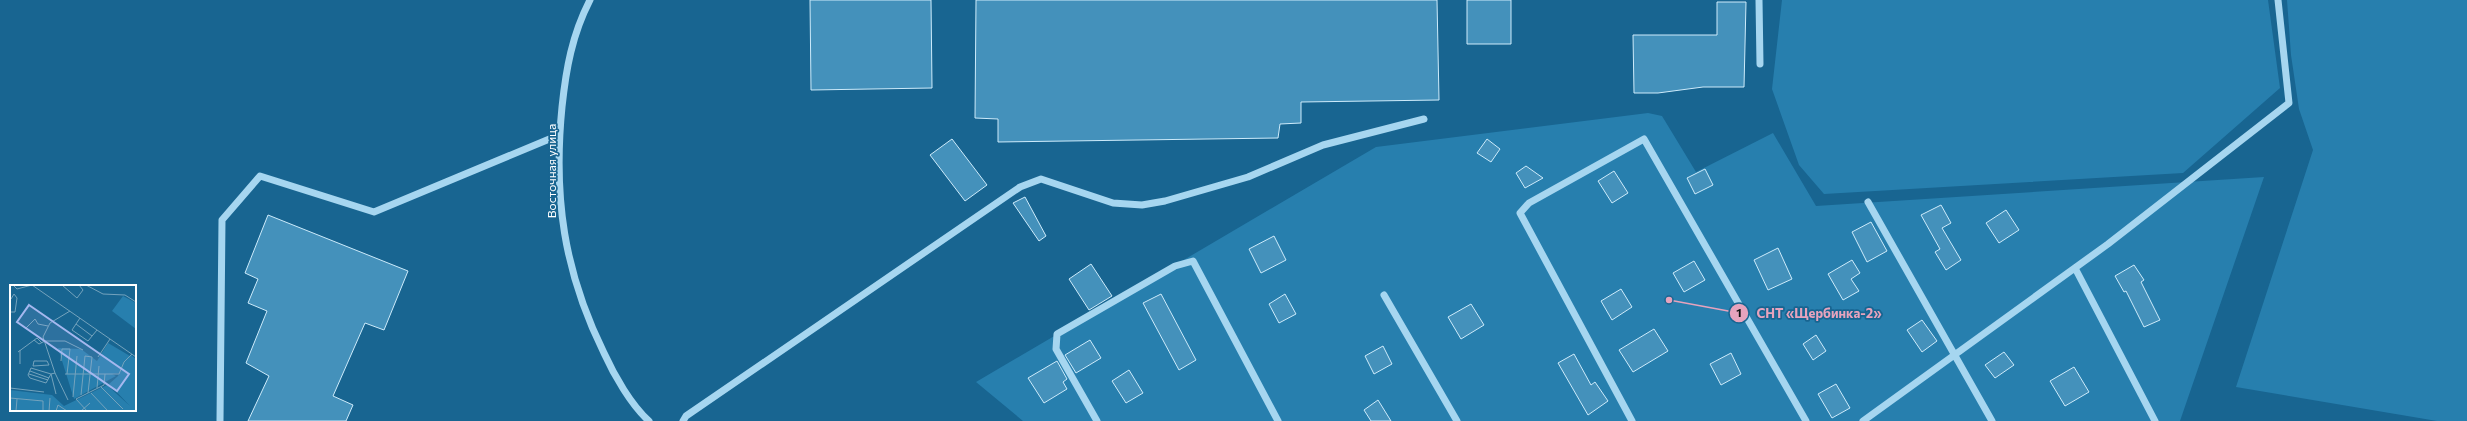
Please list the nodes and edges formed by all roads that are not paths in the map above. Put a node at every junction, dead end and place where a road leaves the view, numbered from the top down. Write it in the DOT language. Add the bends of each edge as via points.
graph roads {
  1 [pos="590,0"];
  2 [pos="1759,0"];
  3 [pos="2278,0"];
  4 [pos="1760,64"];
  5 [pos="1424,119"];
  6 [pos="559,135"];
  7 [pos="1868,202"];
  8 [pos="2075,268"];
  9 [pos="1384,295"];
  10 [pos="1954,355"];
  11 [pos="220,421"];
  12 [pos="649,421"];
  13 [pos="683,421"];
  14 [pos="1097,421"];
  15 [pos="1278,421"];
  16 [pos="1457,421"];
  17 [pos="1632,421"];
  18 [pos="1806,421"];
  19 [pos="1863,421"];
  20 [pos="1992,421"];
  21 [pos="2155,421"];
  1 -- 6 [label="street, Восточная улица" via="567,63"];
  2 -- 4 [label="street"];
  3 -- 8 [label="street" via="2289,103"];
  5 -- 13 [label="street" via="1323,145 1248,177 1165,201 1142,205 1113,203 1042,179 1020,187 686,416"];
  6 -- 11 [label="street" via="374,212 260,176 222,220"];
  6 -- 12 [label="street, Восточная улица" via="560,213 567,251 586,317 614,374"];
  7 -- 10 [label="street"];
  8 -- 10 [label="street"];
  8 -- 21 [label="street"];
  9 -- 16 [label="street"];
  10 -- 19 [label="street"];
  10 -- 20 [label="street"];
  14 -- 15 [label="street" via="1056,349 1057,334 1175,266 1193,261"];
  17 -- 18 [label="street" via="1520,213 1529,203 1644,139"];
}
